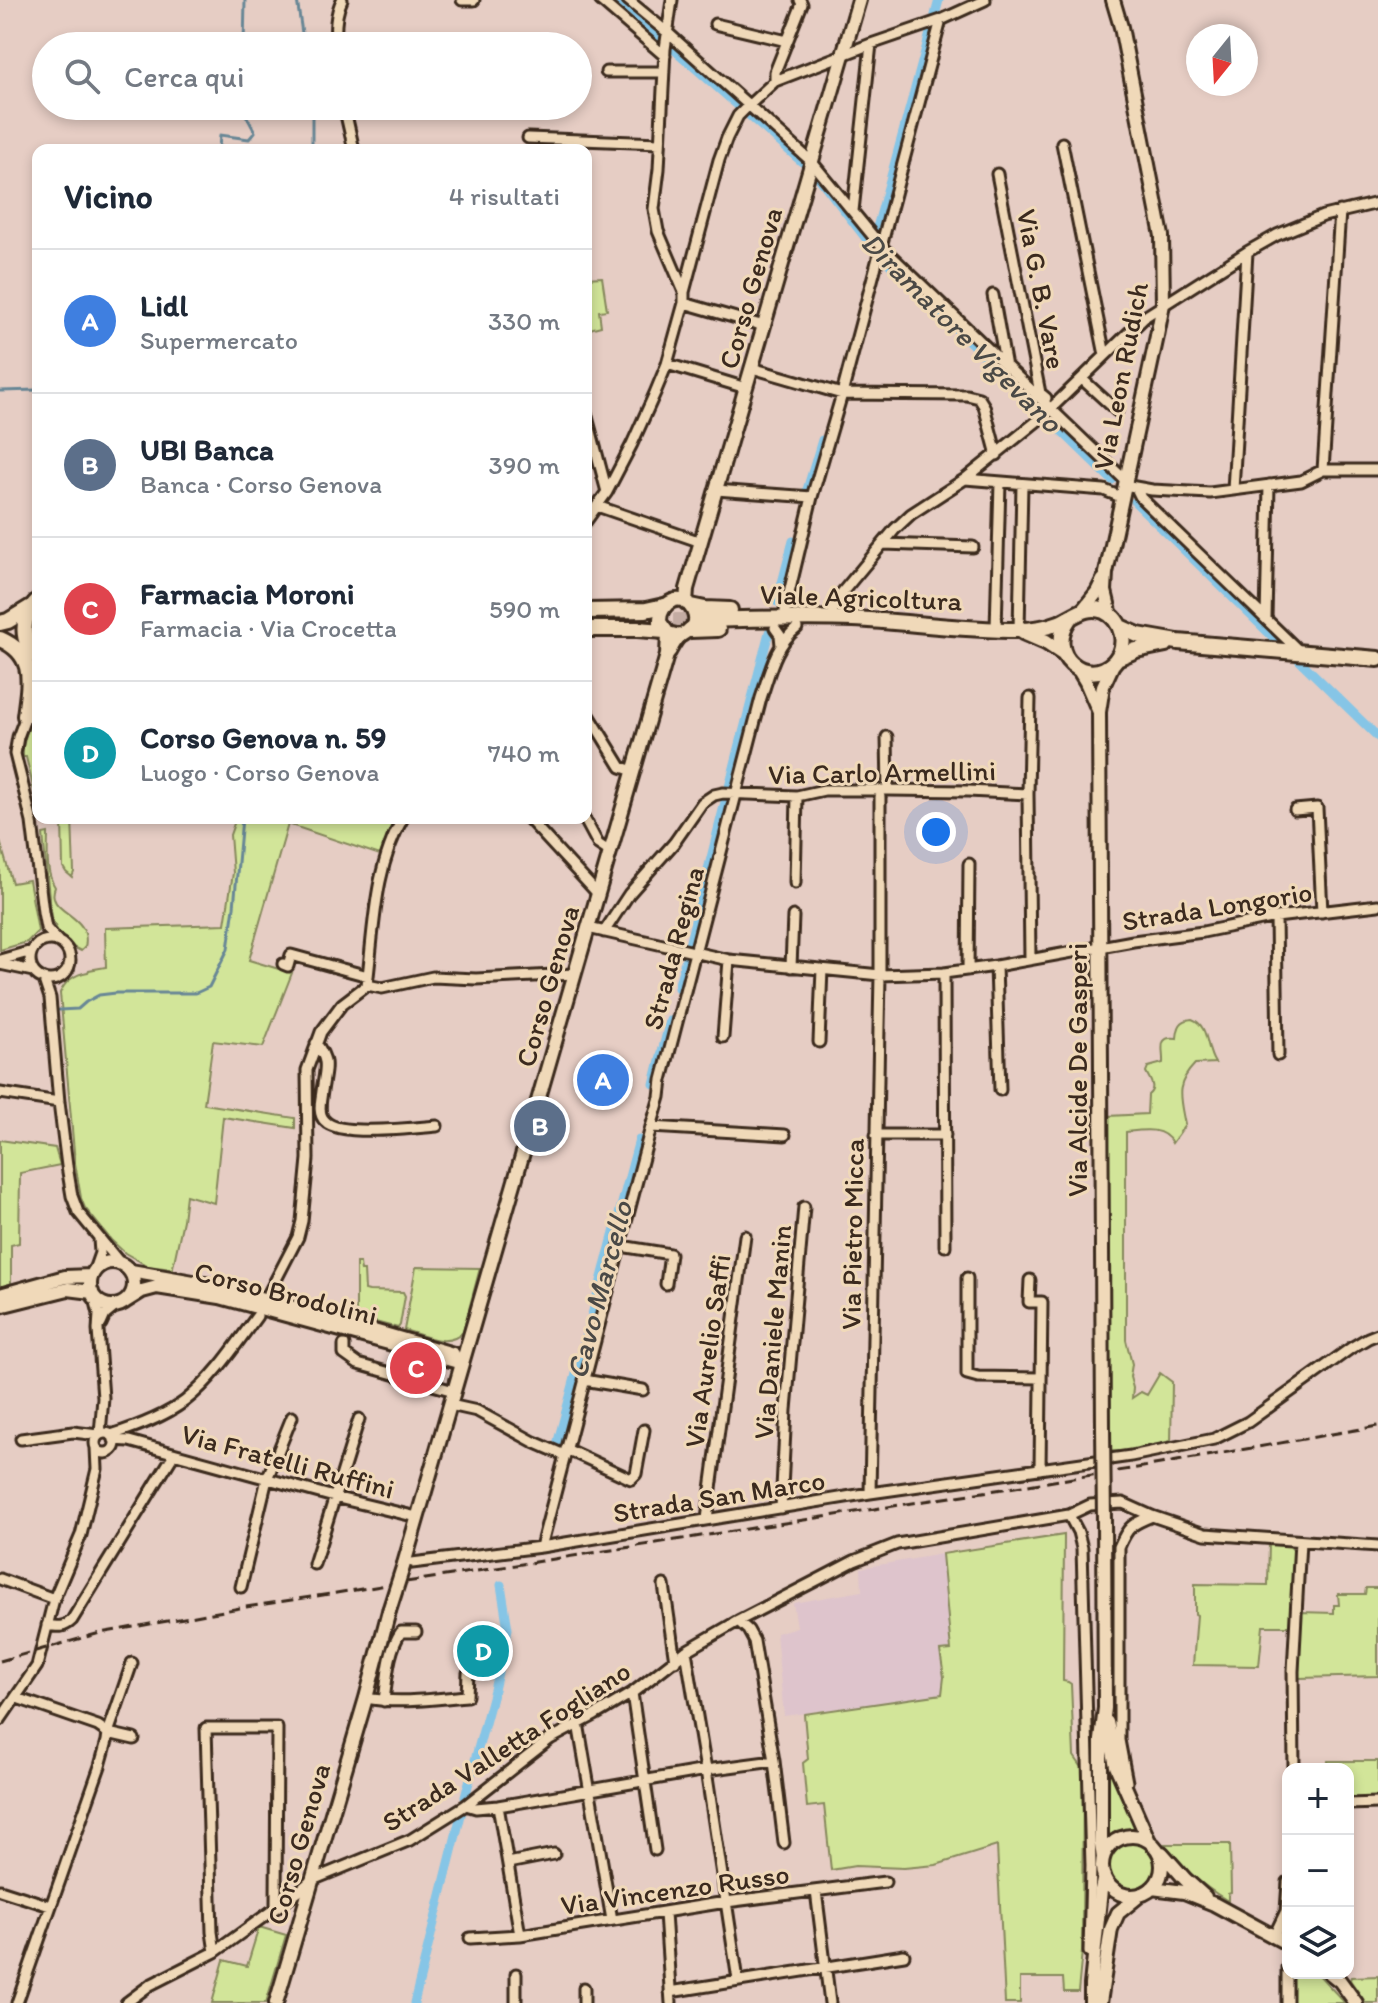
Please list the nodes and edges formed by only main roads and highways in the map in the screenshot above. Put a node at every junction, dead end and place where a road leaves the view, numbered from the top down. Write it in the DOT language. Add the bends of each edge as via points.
graph roads {
  1 [pos="859,0"];
  2 [pos="1113,0"];
  3 [pos="1106,573"];
  4 [pos="680,604"];
  5 [pos="32,605"];
  6 [pos="32,608"];
  7 [pos="592,611"];
  8 [pos="1075,615"];
  9 [pos="592,620"];
  10 [pos="652,620"];
  11 [pos="702,620"];
  12 [pos="878,621"];
  13 [pos="1116,621"];
  14 [pos="0,625"];
  15 [pos="592,629"];
  16 [pos="1019,630"];
  17 [pos="676,633"];
  18 [pos="0,639"];
  19 [pos="1178,642"];
  20 [pos="32,649"];
  21 [pos="32,652"];
  22 [pos="1064,654"];
  23 [pos="1378,659"];
  24 [pos="1116,660"];
  25 [pos="1077,667"];
  26 [pos="27,712"];
  27 [pos="1099,712"];
  28 [pos="131,1271"];
  29 [pos="93,1273"];
  30 [pos="0,1295"];
  31 [pos="93,1295"];
  32 [pos="121,1303"];
  33 [pos="0,1306"];
  34 [pos="472,1331"];
  35 [pos="437,1353"];
  36 [pos="463,1360"];
  37 [pos="455,1387"];
  38 [pos="1105,1708"];
  39 [pos="1148,1839"];
  40 [pos="1158,1850"];
  41 [pos="1103,1858"];
  42 [pos="1104,1875"];
  43 [pos="1147,1891"];
  44 [pos="1214,1904"];
  45 [pos="1282,1941"];
  46 [pos="1338,1979"];
  47 [pos="276,2003"];
  48 [pos="1091,2003"];
  49 [pos="1100,2003"];
  50 [pos="1356,2003"];
  1 -- 4 [label="main road, Corso Genova"];
  2 -- 3 [label="main road, Via Leon Rudich" via="1162,236 1163,304"];
  3 -- 8 [label="main road" via="1097,592"];
  3 -- 13 [label="main road" via="1105,591"];
  4 -- 7 [label="main road"];
  4 -- 12 [label="main road" via="716,610 847,611"];
  4 -- 17 [label="main road, Corso Genova" via="695,619"];
  4 -- 17 [label="main road, Corso Genova" via="659,616"];
  5 -- 14 [label="main road"];
  6 -- 20 [label="main road" via="24,625"];
  8 -- 13 [label="main road, Viale Agricoltura" via="1097,610"];
  8 -- 16 [label="main road, Viale Agricoltura" via="1047,627"];
  8 -- 22 [label="main road" via="1061,636"];
  9 -- 10 [label="main road"];
  11 -- 12 [label="main road, Viale Agricoltura"];
  12 -- 16 [label="main road, Viale Agricoltura"];
  12 -- 17 [label="main road" via="847,628"];
  13 -- 19 [label="main road, Viale Agricoltura" via="1138,635"];
  13 -- 24 [label="main road" via="1123,643"];
  14 -- 21 [label="main road" via="20,635"];
  15 -- 17 [label="main road"];
  16 -- 22 [label="main road, Viale Agricoltura"];
  17 -- 34 [label="main road, Corso Genova"];
  18 -- 26 [label="main road" via="26,661"];
  19 -- 23 [label="main road, Viale Agricoltura"];
  19 -- 24 [label="main road, Viale Agricoltura" via="1136,650"];
  22 -- 25 [label="main road, Viale Agricoltura"];
  24 -- 25 [label="main road, Viale Agricoltura" via="1092,671"];
  24 -- 27 [label="main road, Via Alcide De Gasperi" via="1103,686"];
  25 -- 27 [label="main road, Via Alcide De Gasperi"];
  27 -- 38 [label="main road, Via Alcide De Gasperi, bridge"];
  28 -- 29 [label="main road, Corso Brodolini" via="106,1262"];
  28 -- 32 [label="main road" via="133,1293"];
  28 -- 35 [label="main road, Corso Brodolini" via="222,1287"];
  29 -- 30 [label="main road"];
  29 -- 31 [label="main road"];
  31 -- 32 [label="main road" via="105,1305"];
  31 -- 33 [label="main road" via="68,1289"];
  32 -- 35 [label="main road, Corso Brodolini" via="152,1287 186,1291"];
  34 -- 35 [label="main road"];
  34 -- 36 [label="main road, Corso Genova"];
  35 -- 36 [label="main road, Corso Brodolini"];
  35 -- 37 [label="main road"];
  36 -- 37 [label="main road, Corso Genova"];
  37 -- 47 [label="main road, Corso Genova, bridge"];
  38 -- 39 [label="main road" via="1116,1766"];
  38 -- 41 [label="main road"];
  39 -- 40 [label="main road"];
  39 -- 41 [label="main road" via="1121,1838"];
  40 -- 43 [label="main road" via="1163,1863 1160,1877"];
  40 -- 44 [label="main road"];
  41 -- 42 [label="main road"];
  42 -- 43 [label="main road" via="1119,1893"];
  42 -- 48 [label="main road"];
  43 -- 44 [label="main road" via="1184,1892"];
  43 -- 49 [label="main road" via="1118,1913 1111,1929"];
  44 -- 45 [label="main road"];
  46 -- 50 [label="main road"];
}
